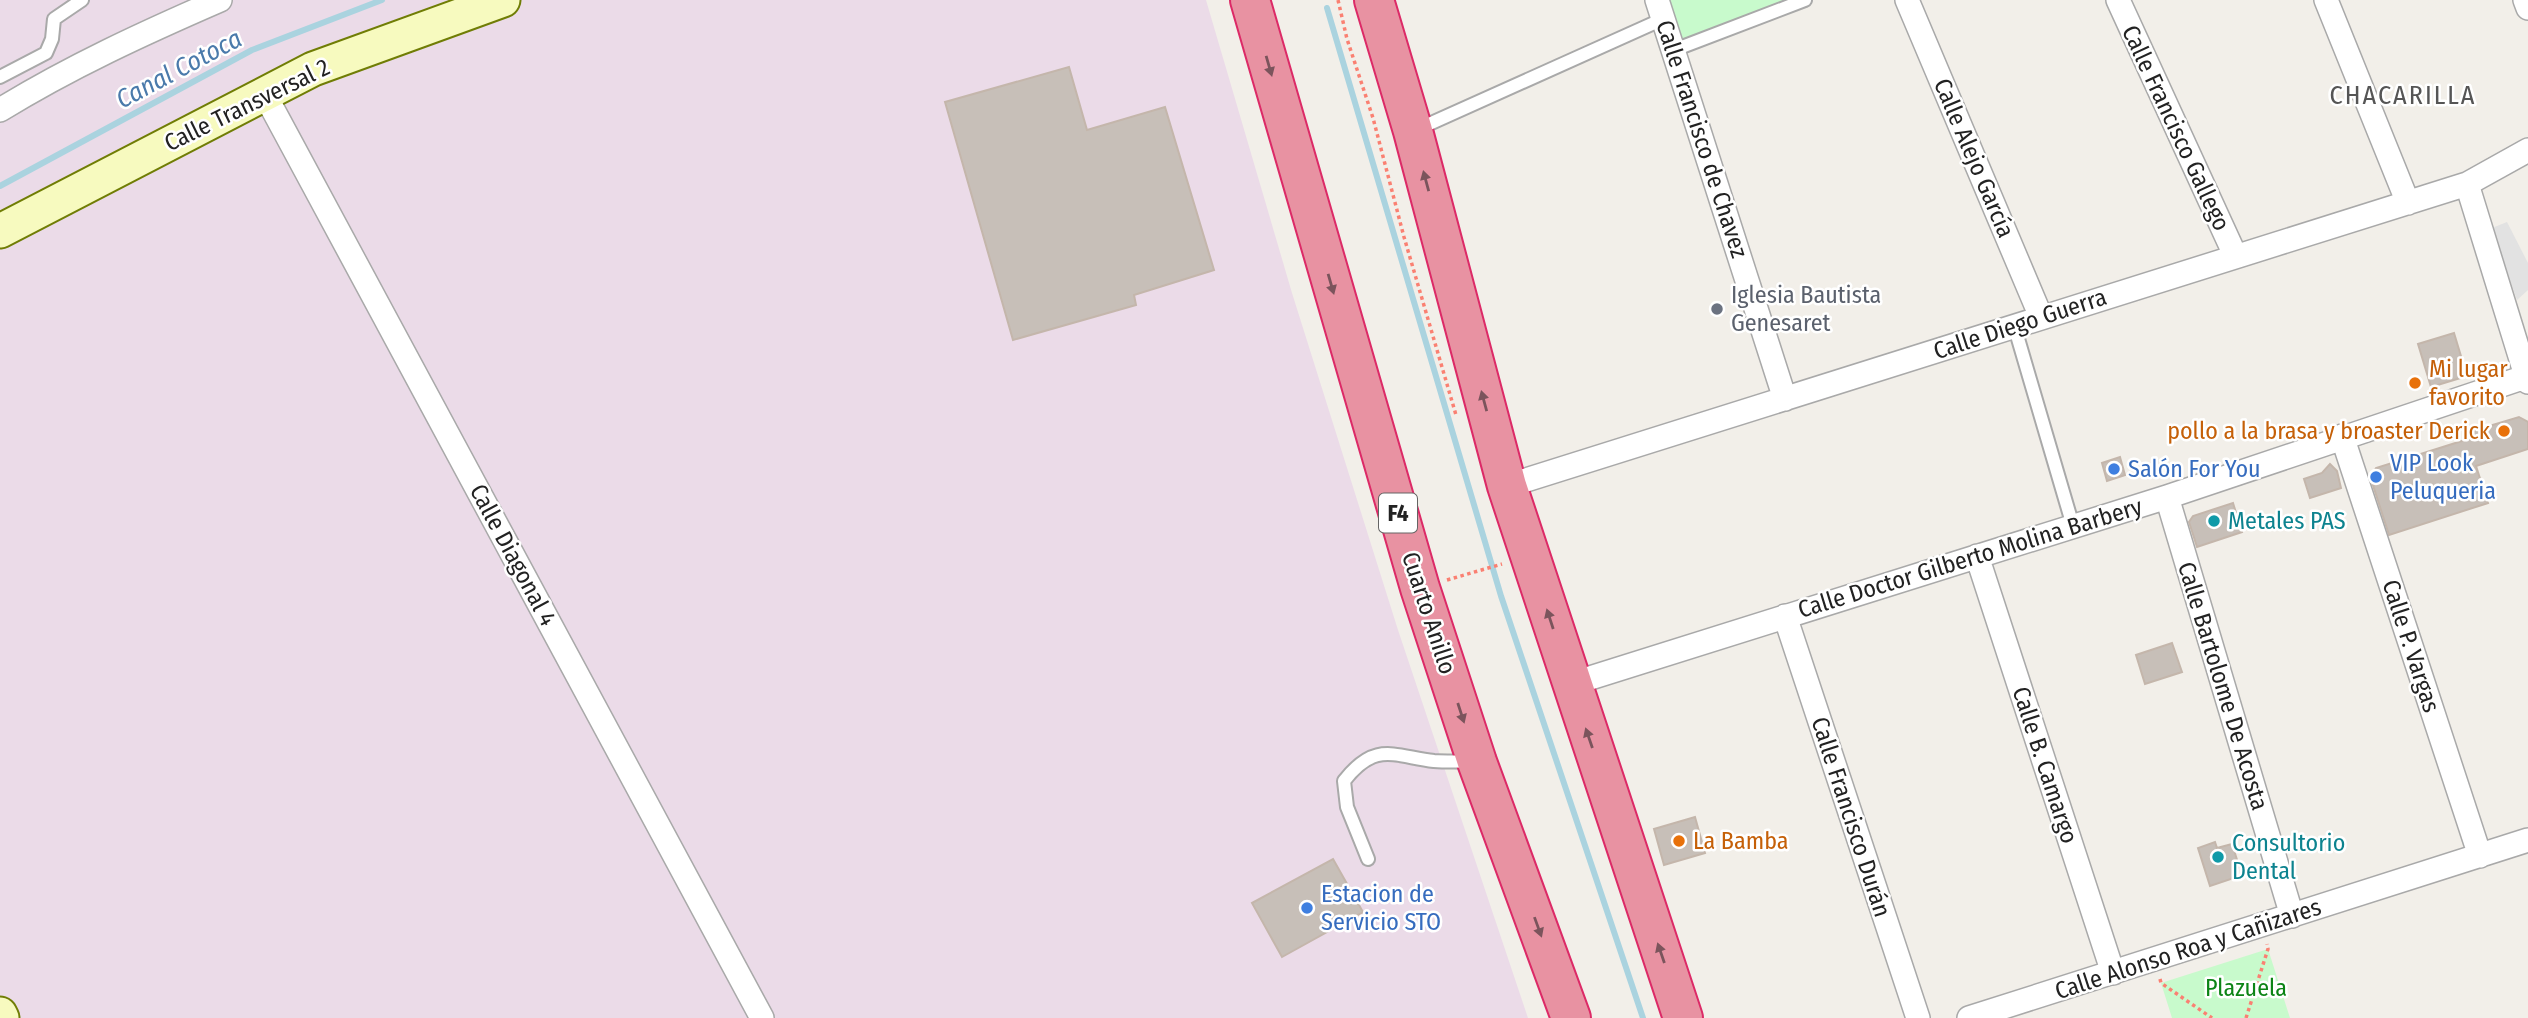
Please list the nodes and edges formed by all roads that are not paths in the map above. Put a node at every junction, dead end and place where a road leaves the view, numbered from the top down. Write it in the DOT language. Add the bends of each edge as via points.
graph roads {
  1 [pos="82,0"];
  2 [pos="220,0"];
  3 [pos="503,0"];
  4 [pos="1250,0"];
  5 [pos="1374,0"];
  6 [pos="1805,0"];
  7 [pos="1907,0"];
  8 [pos="2118,0"];
  9 [pos="2326,0"];
  10 [pos="2525,0"];
  11 [pos="2528,8"];
  12 [pos="1660,9"];
  13 [pos="1674,50"];
  14 [pos="0,77"];
  15 [pos="264,93"];
  16 [pos="0,110"];
  17 [pos="1413,131"];
  18 [pos="2528,150"];
  19 [pos="2467,184"];
  20 [pos="2408,203"];
  21 [pos="0,231"];
  22 [pos="2235,255"];
  23 [pos="2041,317"];
  24 [pos="2014,325"];
  25 [pos="2527,378"];
  26 [pos="1785,399"];
  27 [pos="2342,436"];
  28 [pos="1507,486"];
  29 [pos="2166,497"];
  30 [pos="2073,526"];
  31 [pos="1977,556"];
  32 [pos="1785,616"];
  33 [pos="1571,684"];
  34 [pos="1478,762"];
  35 [pos="2528,840"];
  36 [pos="2480,856"];
  37 [pos="1368,859"];
  38 [pos="2292,916"];
  39 [pos="2113,973"];
  40 [pos="762,1018"];
  41 [pos="1571,1018"];
  42 [pos="1683,1018"];
  43 [pos="1918,1018"];
  44 [pos="1969,1018"];
  1 -- 14 [label="lane" via="54,19 46,53"];
  2 -- 16 [label="street" via="45,82"];
  3 -- 15 [label="street, Calle Transversal 2" via="313,69"];
  4 -- 34 [label="highway, Cuarto Anillo / F4, one-way" via="1420,588"];
  5 -- 17 [label="highway"];
  6 -- 13 [label="lane"];
  7 -- 23 [label="street, Calle Alejo García"];
  8 -- 22 [label="street, Calle Francisco Gallego"];
  9 -- 20 [label="street"];
  10 -- 11 [label="street"];
  12 -- 13 [label="street, Calle Francisco de Chavez"];
  12 -- 17 [label="lane"];
  13 -- 26 [label="street, Calle Francisco de Chavez"];
  15 -- 21 [label="street, Calle Transversal 2"];
  15 -- 40 [label="street, Calle Diagonal 4"];
  28 -- 17 [label="highway, one-way"];
  18 -- 19 [label="street, Calle Diego Guerra"];
  19 -- 20 [label="street, Calle Diego Guerra"];
  19 -- 25 [label="street"];
  20 -- 22 [label="street, Calle Diego Guerra"];
  22 -- 23 [label="street, Calle Diego Guerra"];
  23 -- 24 [label="street, Calle Diego Guerra"];
  24 -- 26 [label="street, Calle Diego Guerra"];
  24 -- 30 [label="lane"];
  25 -- 27 [label="street, Calle Doctor Gilberto Molina Barbery"];
  26 -- 28 [label="street, Calle Diego Guerra"];
  27 -- 29 [label="street, Calle Doctor Gilberto Molina Barbery"];
  27 -- 36 [label="street, Calle P. Vargas"];
  33 -- 28 [label="highway, one-way"];
  29 -- 30 [label="street, Calle Doctor Gilberto Molina Barbery"];
  29 -- 38 [label="street, Calle Bartolome De Acosta"];
  30 -- 31 [label="street, Calle Doctor Gilberto Molina Barbery"];
  31 -- 32 [label="street, Calle Doctor Gilberto Molina Barbery"];
  31 -- 39 [label="street, Calle B. Camargo"];
  32 -- 33 [label="street, Calle Doctor Gilberto Molina Barbery"];
  32 -- 43 [label="street, Calle Francisco Durán"];
  42 -- 33 [label="highway, one-way"];
  34 -- 37 [label="lane" via="1434,761 1397,753 1378,754 1357,764 1344,780 1347,807"];
  34 -- 41 [label="highway, Cuarto Anillo / F4, one-way"];
  35 -- 36 [label="street, Calle Alonso Roa y Cañizares"];
  36 -- 38 [label="street, Calle Alonso Roa y Cañizares"];
  38 -- 39 [label="street, Calle Alonso Roa y Cañizares"];
  39 -- 44 [label="street, Calle Alonso Roa y Cañizares"];
}
